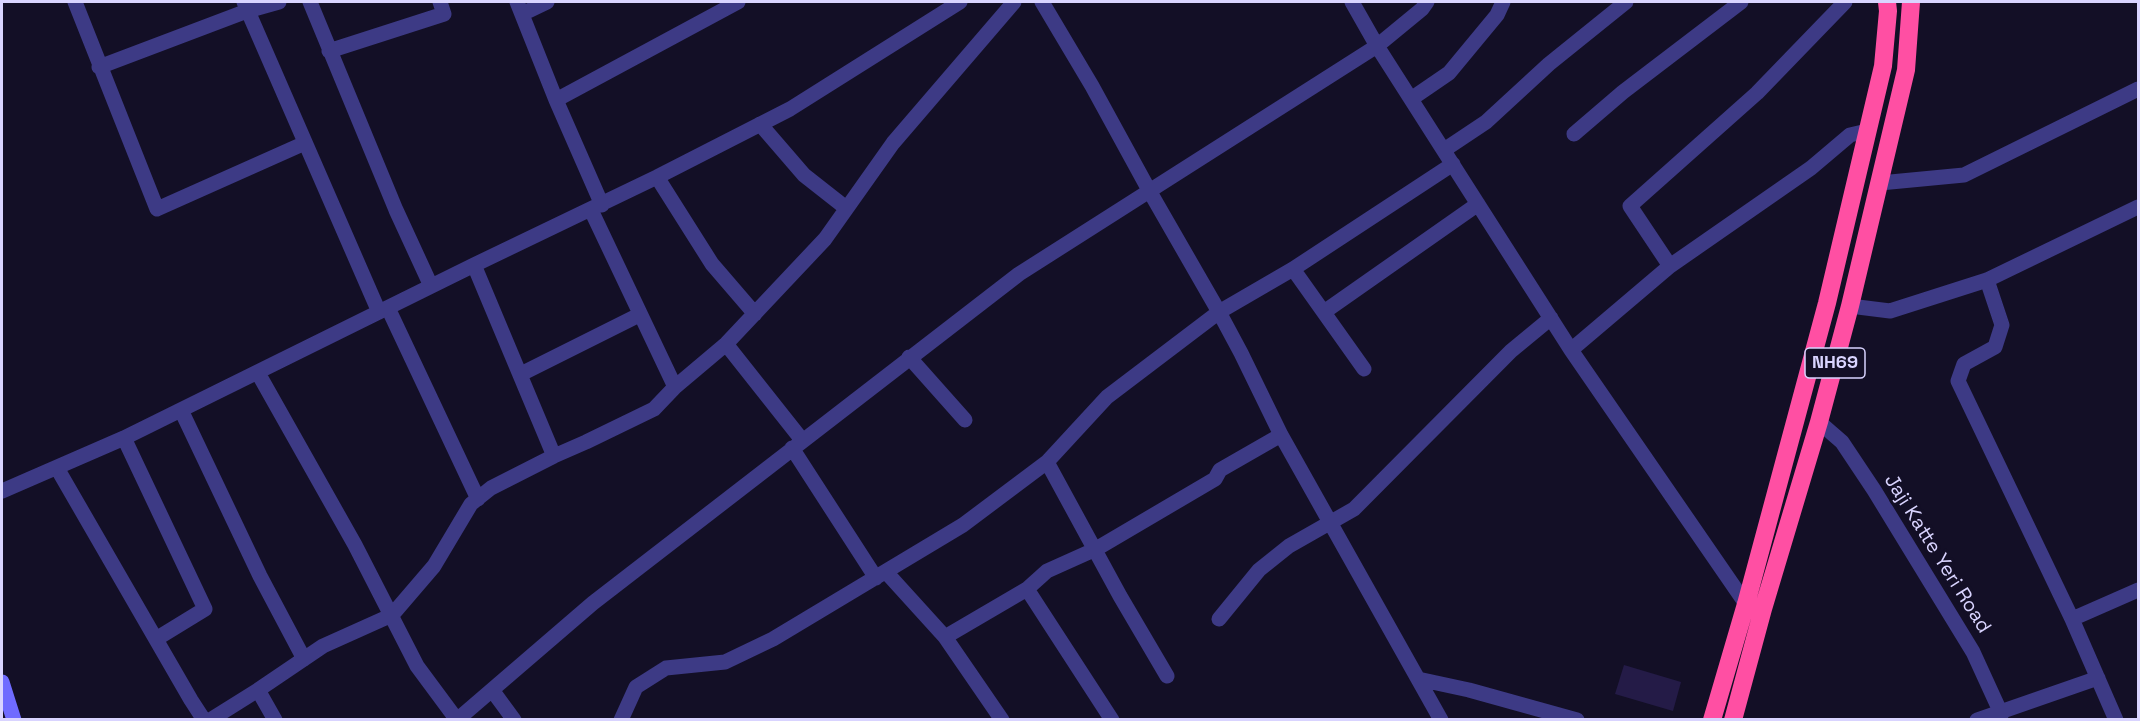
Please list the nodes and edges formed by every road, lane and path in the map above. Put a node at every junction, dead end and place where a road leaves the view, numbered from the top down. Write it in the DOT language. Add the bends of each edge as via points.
graph roads {
  1 [pos="75,2"];
  2 [pos="279,2"];
  3 [pos="310,2"];
  4 [pos="440,2"];
  5 [pos="547,2"];
  6 [pos="738,2"];
  7 [pos="960,2"];
  8 [pos="1014,2"];
  9 [pos="1042,2"];
  10 [pos="1352,2"];
  11 [pos="1427,2"];
  12 [pos="1503,2"];
  13 [pos="1626,2"];
  14 [pos="1741,2"];
  15 [pos="1845,2"];
  16 [pos="1887,2"];
  17 [pos="1911,2"];
  18 [pos="246,6"];
  19 [pos="944,6"];
  20 [pos="519,8"];
  21 [pos="1377,46"];
  22 [pos="329,51"];
  23 [pos="99,67"];
  24 [pos="2139,89"];
  25 [pos="1411,99"];
  26 [pos="556,100"];
  27 [pos="760,124"];
  28 [pos="1867,130"];
  29 [pos="1574,134"];
  30 [pos="305,143"];
  31 [pos="1444,150"];
  32 [pos="1453,164"];
  33 [pos="657,177"];
  34 [pos="1880,183"];
  35 [pos="1150,192"];
  36 [pos="1478,204"];
  37 [pos="2139,207"];
  38 [pos="596,208"];
  39 [pos="846,208"];
  40 [pos="474,265"];
  41 [pos="1670,266"];
  42 [pos="1293,269"];
  43 [pos="1987,280"];
  44 [pos="431,286"];
  45 [pos="1850,306"];
  46 [pos="384,310"];
  47 [pos="1219,312"];
  48 [pos="1324,312"];
  49 [pos="755,314"];
  50 [pos="639,315"];
  51 [pos="1551,318"];
  52 [pos="726,344"];
  53 [pos="1571,350"];
  54 [pos="909,357"];
  55 [pos="1364,369"];
  56 [pos="258,373"];
  57 [pos="521,374"];
  58 [pos="675,387"];
  59 [pos="181,410"];
  60 [pos="965,420"];
  61 [pos="1819,422"];
  62 [pos="1281,435"];
  63 [pos="123,438"];
  64 [pos="797,444"];
  65 [pos="554,456"];
  66 [pos="1047,462"];
  67 [pos="57,468"];
  68 [pos="2,491"];
  69 [pos="478,499"];
  70 [pos="1330,522"];
  71 [pos="1096,549"];
  72 [pos="881,575"];
  73 [pos="1027,589"];
  74 [pos="2139,590"];
  75 [pos="1746,604"];
  76 [pos="392,615"];
  77 [pos="1219,619"];
  78 [pos="2072,619"];
  79 [pos="945,637"];
  80 [pos="156,639"];
  81 [pos="304,659"];
  82 [pos="1167,676"];
  83 [pos="2098,678"];
  84 [pos="1418,679"];
  85 [pos="2,682"];
  86 [pos="258,690"];
  87 [pos="492,690"];
  88 [pos="627,715"];
  89 [pos="2000,716"];
  90 [pos="14,720"];
  91 [pos="204,720"];
  92 [pos="210,720"];
  93 [pos="275,720"];
  94 [pos="514,720"];
  95 [pos="1002,720"];
  96 [pos="1112,720"];
  97 [pos="1441,720"];
  98 [pos="1577,720"];
  99 [pos="1712,720"];
  100 [pos="1733,720"];
  101 [pos="1977,720"];
  102 [pos="2116,720"];
  1 -- 23 [label="street"];
  2 -- 18 [label="street"];
  3 -- 22 [label="street"];
  4 -- 22 [label="street" via="444,14"];
  5 -- 20 [label="street"];
  6 -- 26 [label="street"];
  7 -- 19 [label="street"];
  8 -- 39 [label="street" via="893,143"];
  9 -- 35 [label="street"];
  10 -- 21 [label="street"];
  11 -- 21 [label="street"];
  12 -- 25 [label="street" via="1497,15 1449,73"];
  13 -- 31 [label="street" via="1549,64 1486,122"];
  14 -- 29 [label="street"];
  15 -- 41 [label="street" via="1757,93 1630,206"];
  16 -- 28 [label="highway, NH69" via="1883,66"];
  17 -- 34 [label="highway, NH69" via="1906,70"];
  18 -- 23 [label="street"];
  18 -- 30 [label="street"];
  19 -- 27 [label="street" via="790,109"];
  20 -- 26 [label="street"];
  21 -- 25 [label="street"];
  21 -- 35 [label="street"];
  22 -- 44 [label="street"];
  23 -- 30 [label="street" via="157,209"];
  24 -- 34 [label="street" via="1964,175"];
  25 -- 31 [label="street"];
  26 -- 38 [label="street"];
  27 -- 33 [label="street"];
  27 -- 39 [label="street" via="804,175"];
  28 -- 41 [label="street" via="1850,135 1811,168"];
  28 -- 75 [label="highway, NH69" via="1827,303"];
  30 -- 46 [label="street"];
  31 -- 32 [label="street"];
  32 -- 36 [label="street"];
  32 -- 42 [label="street"];
  33 -- 38 [label="street"];
  33 -- 49 [label="street" via="712,264"];
  34 -- 45 [label="highway, NH69"];
  35 -- 47 [label="street"];
  35 -- 54 [label="street" via="1019,274"];
  36 -- 48 [label="street"];
  36 -- 51 [label="street"];
  37 -- 43 [label="street"];
  38 -- 40 [label="street"];
  38 -- 50 [label="street"];
  39 -- 49 [label="street" via="825,239"];
  40 -- 44 [label="street"];
  40 -- 57 [label="street"];
  41 -- 53 [label="street"];
  42 -- 47 [label="street"];
  42 -- 48 [label="street"];
  43 -- 45 [label="street" via="1890,311"];
  43 -- 78 [label="street" via="2002,325 1995,347 1965,364 1958,381"];
  44 -- 46 [label="street"];
  45 -- 61 [label="highway, NH69"];
  46 -- 56 [label="street"];
  46 -- 69 [label="street"];
  47 -- 62 [label="street"];
  47 -- 66 [label="street" via="1107,397"];
  48 -- 55 [label="street"];
  49 -- 52 [label="street"];
  50 -- 57 [label="street"];
  50 -- 58 [label="street"];
  51 -- 53 [label="street"];
  51 -- 70 [label="street" via="1511,351 1354,509"];
  52 -- 58 [label="street"];
  52 -- 64 [label="street"];
  53 -- 75 [label="street"];
  54 -- 60 [label="street"];
  54 -- 64 [label="street"];
  56 -- 59 [label="street"];
  56 -- 76 [label="street"];
  57 -- 65 [label="street"];
  58 -- 65 [label="street" via="654,409"];
  59 -- 63 [label="street"];
  59 -- 81 [label="street"];
  61 -- 89 [label="street, Jaji Katte Yeri Road" via="1842,442 1874,490 1973,652"];
  61 -- 100 [label="highway, NH69"];
  62 -- 70 [label="street"];
  62 -- 71 [label="street"];
  63 -- 67 [label="street"];
  63 -- 80 [label="street" via="205,609"];
  64 -- 72 [label="street"];
  64 -- 87 [label="street" via="593,603"];
  65 -- 69 [label="street" via="491,488"];
  66 -- 71 [label="street"];
  66 -- 72 [label="street" via="963,525"];
  67 -- 68 [label="street"];
  67 -- 80 [label="street"];
  69 -- 76 [label="street" via="471,504 434,567"];
  70 -- 77 [label="street" via="1289,546 1259,570"];
  70 -- 84 [label="street"];
  71 -- 73 [label="street" via="1047,571"];
  71 -- 82 [label="street"];
  72 -- 79 [label="street"];
  72 -- 88 [label="street" via="774,639 725,662 666,668 636,687"];
  73 -- 79 [label="street"];
  73 -- 96 [label="street"];
  74 -- 78 [label="street"];
  75 -- 99 [label="highway, NH69"];
  76 -- 81 [label="street" via="323,646"];
  76 -- 87 [label="street" via="417,666 457,720"];
  78 -- 83 [label="street"];
  79 -- 95 [label="street"];
  80 -- 91 [label="street"];
  81 -- 86 [label="street"];
  83 -- 89 [label="street"];
  83 -- 102 [label="street"];
  84 -- 97 [label="street"];
  84 -- 98 [label="street"];
  85 -- 90 [label="main road"];
  86 -- 92 [label="street"];
  86 -- 93 [label="street"];
  87 -- 94 [label="street"];
  89 -- 101 [label="street"];
}
